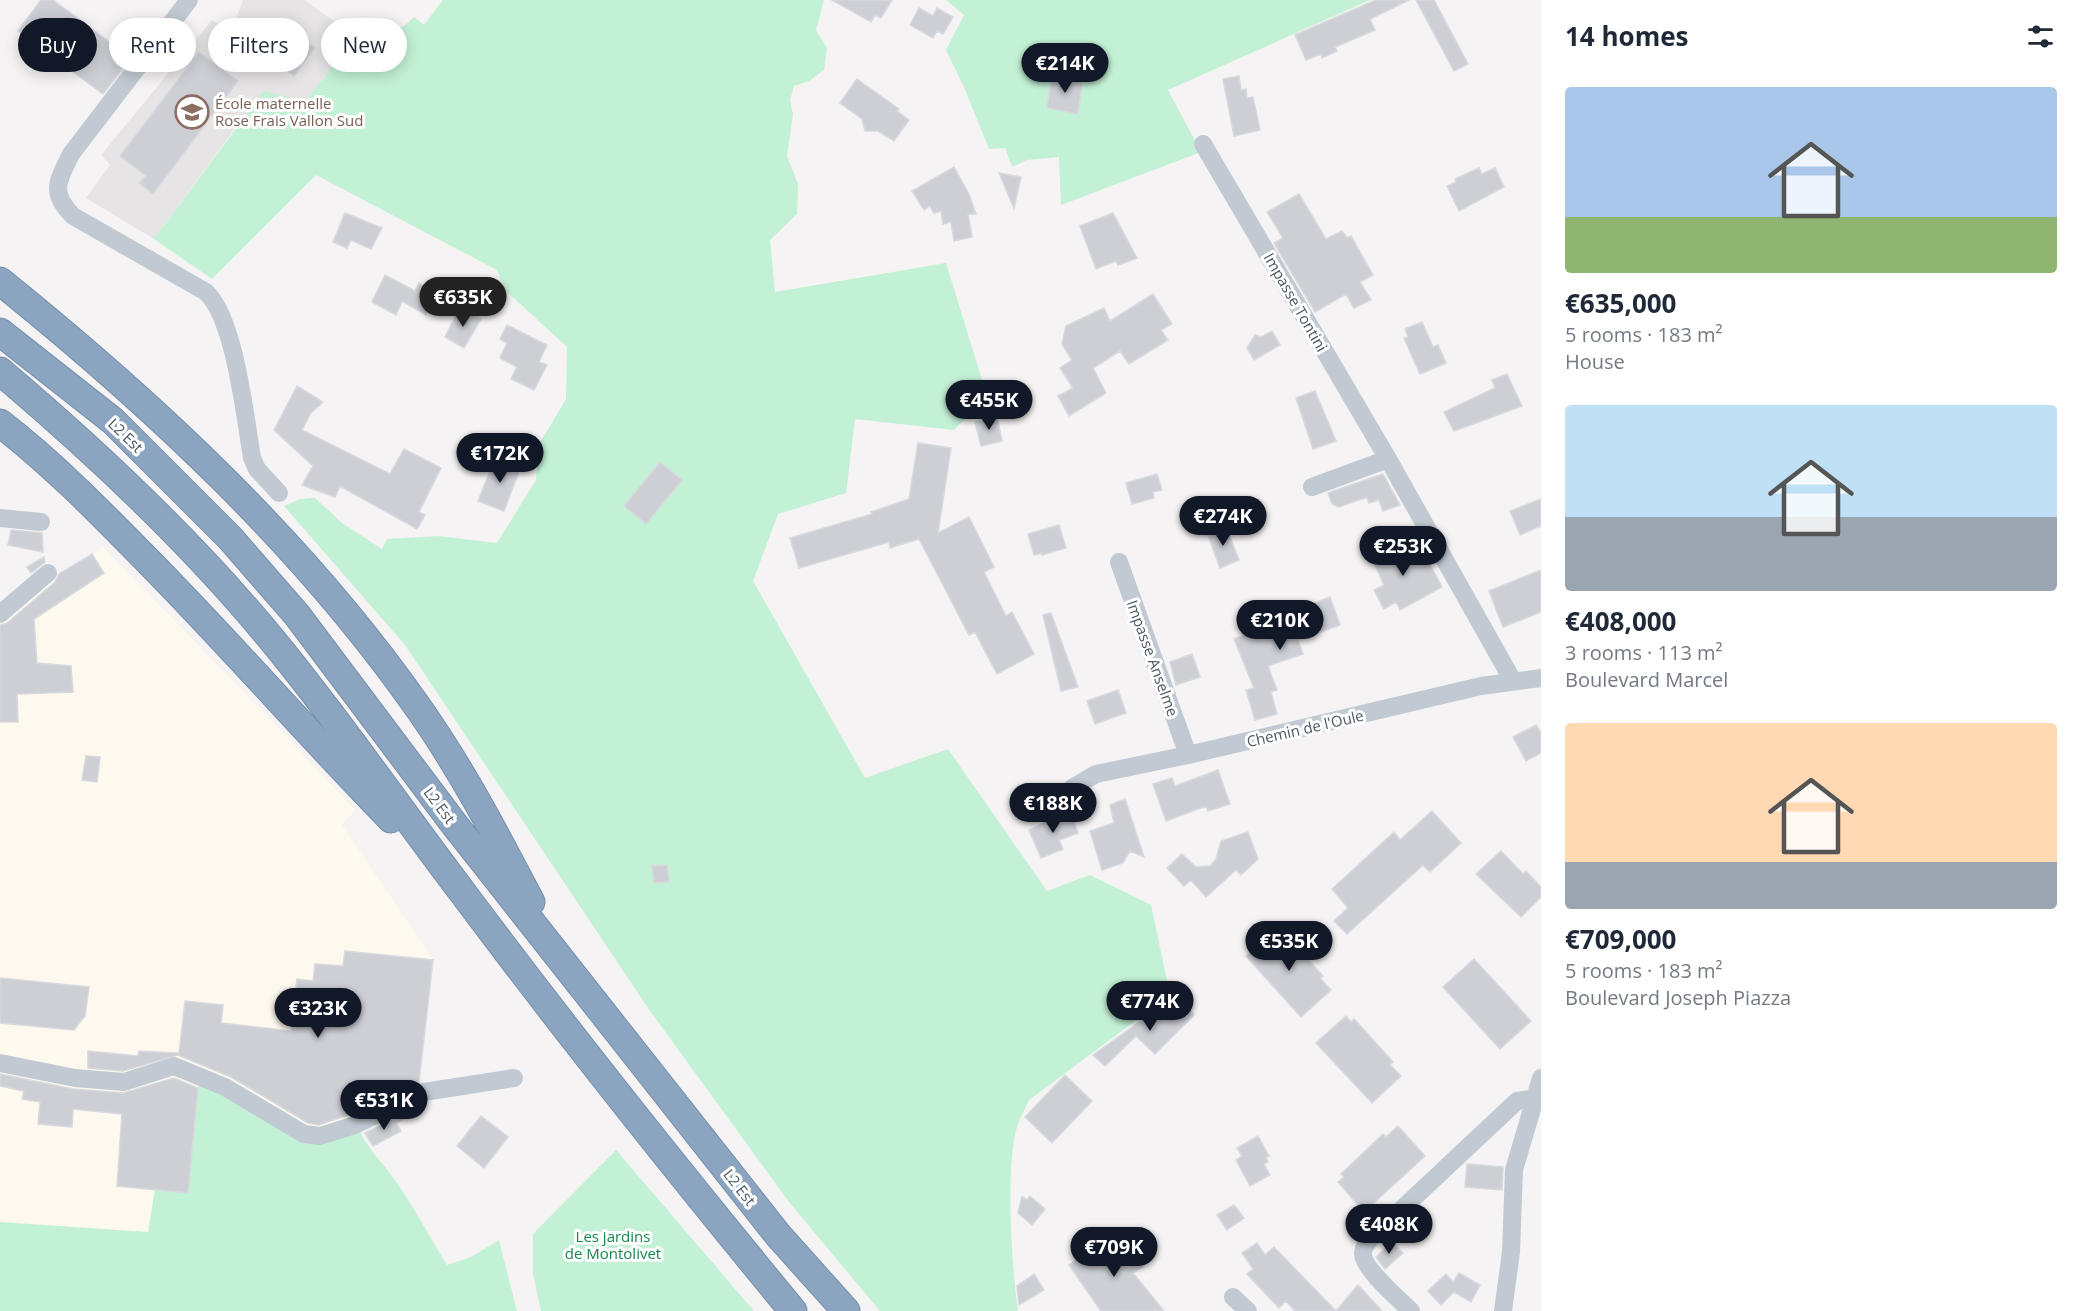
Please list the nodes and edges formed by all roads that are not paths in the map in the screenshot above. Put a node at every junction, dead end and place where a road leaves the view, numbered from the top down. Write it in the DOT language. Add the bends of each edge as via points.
graph roads {
  1 [pos="189,0"];
  2 [pos="1203,144"];
  3 [pos="0,281"];
  4 [pos="0,332"];
  5 [pos="0,371"];
  6 [pos="0,423"];
  7 [pos="1388,459"];
  8 [pos="1312,488"];
  9 [pos="279,492"];
  10 [pos="0,518"];
  11 [pos="40,522"];
  12 [pos="1119,561"];
  13 [pos="48,573"];
  14 [pos="0,614"];
  15 [pos="1541,678"];
  16 [pos="1513,681"];
  17 [pos="1188,755"];
  18 [pos="1072,788"];
  19 [pos="462,893"];
  20 [pos="562,961"];
  21 [pos="0,1063"];
  22 [pos="514,1078"];
  23 [pos="1541,1078"];
  24 [pos="1537,1097"];
  25 [pos="1233,1297"];
  26 [pos="793,1311"];
  27 [pos="846,1311"];
  28 [pos="1248,1311"];
  29 [pos="1411,1311"];
  30 [pos="1503,1311"];
  1 -- 9 [label="street" via="71,154 58,180 57,192 73,216 206,292 215,301 225,324 252,458"];
  2 -- 7 [label="street, Impasse Tontini"];
  3 -- 20 [label="highway" via="109,372 236,491 328,593 417,706 480,805"];
  4 -- 20 [label="highway, L2 Est" via="114,421 230,538 297,615"];
  5 -- 19 [label="highway" via="89,447 202,561 271,638"];
  6 -- 19 [label="highway" via="112,524"];
  7 -- 8 [label="street"];
  7 -- 16 [label="street, Impasse Tontini"];
  10 -- 11 [label="street"];
  12 -- 17 [label="street, Impasse Anselme"];
  13 -- 14 [label="street"];
  15 -- 16 [label="street, Chemin de l'Oule"];
  16 -- 17 [label="street, Chemin de l'Oule"];
  17 -- 18 [label="street, Chemin de l'Oule" via="1096,774"];
  19 -- 26 [label="highway" via="665,1156"];
  20 -- 27 [label="highway, L2 Est" via="778,1235"];
  21 -- 22 [label="street" via="75,1078 124,1082 174,1066 225,1088 304,1134 320,1136 355,1125 424,1092"];
  23 -- 24 [label="street"];
  24 -- 29 [label="street" via="1517,1101 1365,1247 1367,1266"];
  24 -- 30 [label="street" via="1514,1170 1511,1252"];
  25 -- 28 [label="street"];
}
